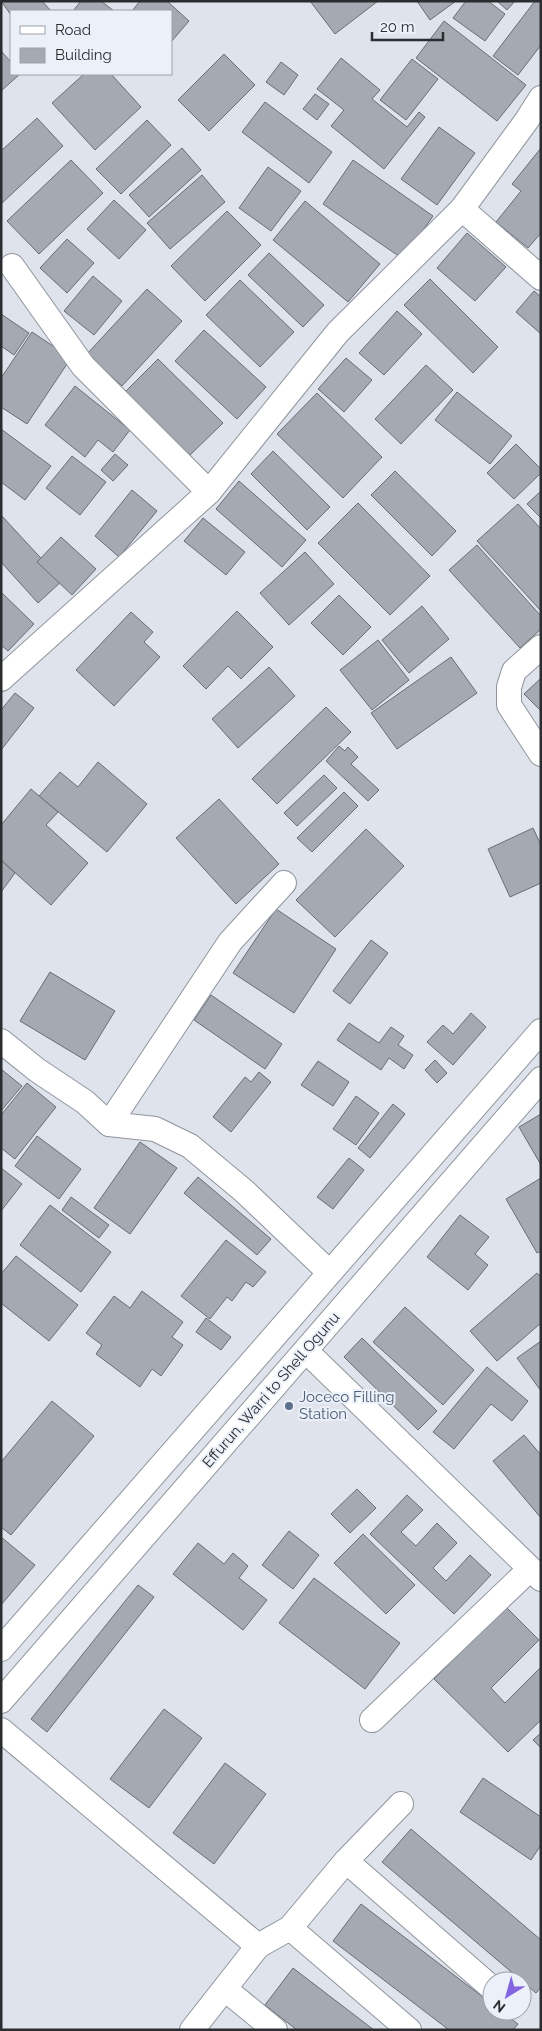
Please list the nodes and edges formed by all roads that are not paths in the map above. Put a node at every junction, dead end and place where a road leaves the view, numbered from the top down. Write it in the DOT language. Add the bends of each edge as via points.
graph roads {
  1 [pos="541,98"];
  2 [pos="534,126"];
  3 [pos="462,209"];
  4 [pos="12,266"];
  5 [pos="541,278"];
  6 [pos="209,492"];
  7 [pos="541,647"];
  8 [pos="1,679"];
  9 [pos="541,754"];
  10 [pos="284,883"];
  11 [pos="541,1031"];
  12 [pos="1,1041"];
  13 [pos="541,1078"];
  14 [pos="109,1124"];
  15 [pos="329,1272"];
  16 [pos="306,1351"];
  17 [pos="536,1574"];
  18 [pos="1,1649"];
  19 [pos="1,1701"];
  20 [pos="372,1720"];
  21 [pos="1,1730"];
  22 [pos="401,1804"];
  23 [pos="346,1861"];
  24 [pos="290,1928"];
  25 [pos="258,1946"];
  26 [pos="482,1979"];
  27 [pos="225,1989"];
  28 [pos="192,2030"];
  29 [pos="274,2030"];
  30 [pos="409,2030"];
  1 -- 2 [label="street"];
  2 -- 3 [label="street"];
  3 -- 5 [label="street"];
  3 -- 6 [label="street" via="338,332"];
  4 -- 6 [label="street" via="83,366"];
  6 -- 8 [label="street"];
  7 -- 9 [label="street" via="514,671 509,688 509,705"];
  10 -- 14 [label="street" via="230,942"];
  11 -- 15 [label="street"];
  12 -- 14 [label="street" via="85,1102"];
  13 -- 16 [label="street, Effurun, Warri to Shell Ogunu"];
  14 -- 15 [label="street" via="155,1129 190,1146 244,1191"];
  15 -- 18 [label="street"];
  16 -- 17 [label="street"];
  16 -- 19 [label="street, Effurun, Warri to Shell Ogunu"];
  17 -- 20 [label="street"];
  21 -- 25 [label="street"];
  22 -- 23 [label="street"];
  23 -- 24 [label="street"];
  23 -- 26 [label="street"];
  24 -- 25 [label="street"];
  24 -- 30 [label="street"];
  25 -- 27 [label="street"];
  27 -- 28 [label="street"];
  27 -- 29 [label="street"];
}
